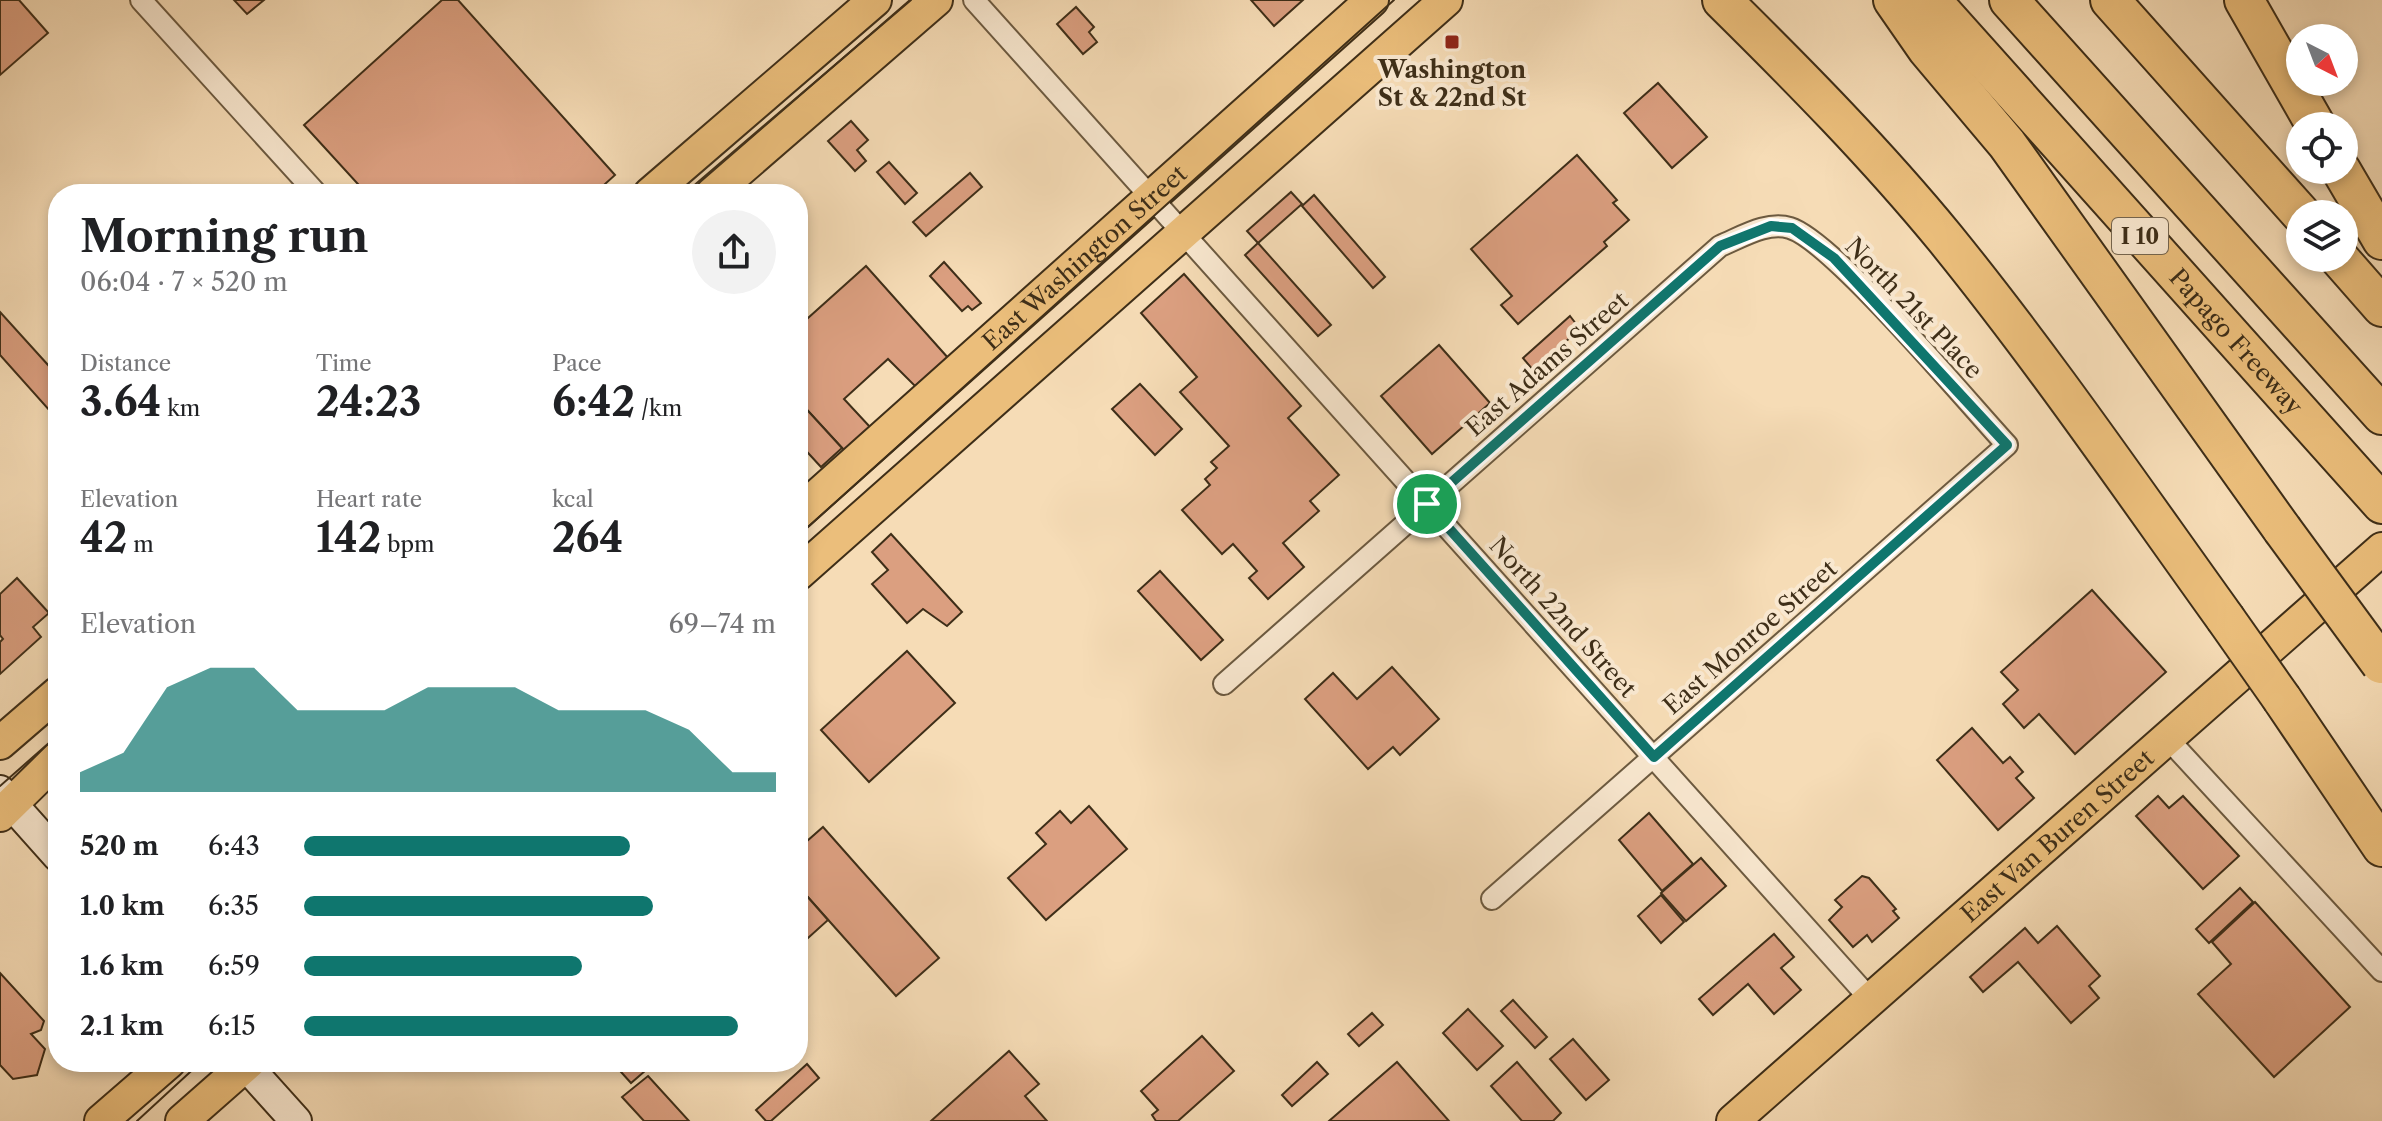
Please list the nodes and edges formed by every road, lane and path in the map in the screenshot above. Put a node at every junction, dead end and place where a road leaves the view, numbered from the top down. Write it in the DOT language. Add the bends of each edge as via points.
graph roads {
  1 [pos="141,0"];
  2 [pos="875,0"];
  3 [pos="936,0"];
  4 [pos="974,0"];
  5 [pos="1372,0"];
  6 [pos="1446,0"];
  7 [pos="1722,0"];
  8 [pos="1893,0"];
  9 [pos="1931,0"];
  10 [pos="2009,0"];
  11 [pos="2036,0"];
  12 [pos="2110,0"];
  13 [pos="2244,0"];
  14 [pos="2308,112"];
  15 [pos="308,184"];
  16 [pos="662,184"];
  17 [pos="724,184"];
  18 [pos="2349,184"];
  19 [pos="1152,197"];
  20 [pos="2289,200"];
  21 [pos="1771,226"];
  22 [pos="1184,233"];
  23 [pos="2382,240"];
  24 [pos="2351,272"];
  25 [pos="2382,307"];
  26 [pos="2382,384"];
  27 [pos="2382,415"];
  28 [pos="2007,445"];
  29 [pos="920,467"];
  30 [pos="808,504"];
  31 [pos="1427,504"];
  32 [pos="2382,504"];
  33 [pos="808,527"];
  34 [pos="2382,549"];
  35 [pos="808,565"];
  36 [pos="2382,664"];
  37 [pos="1224,684"];
  38 [pos="2282,699"];
  39 [pos="48,702"];
  40 [pos="2168,739"];
  41 [pos="0,743"];
  42 [pos="1654,757"];
  43 [pos="48,767"];
  44 [pos="2382,802"];
  45 [pos="4,804"];
  46 [pos="48,846"];
  47 [pos="2382,847"];
  48 [pos="1492,899"];
  49 [pos="2382,971"];
  50 [pos="1871,1000"];
  51 [pos="157,1072"];
  52 [pos="236,1072"];
  53 [pos="254,1072"];
  54 [pos="101,1121"];
  55 [pos="182,1121"];
  56 [pos="296,1121"];
  57 [pos="1733,1121"];
  1 -- 15 [label="street"];
  2 -- 16 [label="main road"];
  3 -- 17 [label="main road"];
  4 -- 19 [label="street, North 22nd Street"];
  5 -- 19 [label="main road, East Washington Street"];
  6 -- 22 [label="main road, East Washington Street"];
  7 -- 38 [label="highway, bridge" via="1804,81 1944,238"];
  8 -- 36 [label="highway, bridge" via="2007,144"];
  9 -- 32 [label="highway, Papago Freeway / I 10"];
  10 -- 27 [label="highway"];
  11 -- 26 [label="highway"];
  12 -- 20 [label="highway"];
  13 -- 14 [label="highway"];
  18 -- 23 [label="highway"];
  19 -- 22 [label="street, North 22nd Street"];
  19 -- 30 [label="main road, East Washington Street"];
  21 -- 28 [label="street, North 21st Place" via="1792,228 1834,258"];
  21 -- 31 [label="street, East Adams Street" via="1720,246"];
  22 -- 29 [label="main road, East Washington Street"];
  22 -- 31 [label="street, North 22nd Street"];
  24 -- 25 [label="highway"];
  28 -- 42 [label="street, East Monroe Street"];
  29 -- 33 [label="main road, East Washington Street"];
  29 -- 35 [label="main road, East Washington Street"];
  31 -- 37 [label="street, East Adams Street"];
  31 -- 42 [label="street, North 22nd Street"];
  34 -- 40 [label="main road, East Van Buren Street"];
  38 -- 44 [label="highway"];
  38 -- 47 [label="highway"];
  39 -- 41 [label="main road"];
  40 -- 49 [label="street"];
  40 -- 50 [label="main road, East Van Buren Street"];
  42 -- 48 [label="street, East Monroe Street"];
  42 -- 50 [label="street, North 22nd Street"];
  43 -- 45 [label="main road"];
  45 -- 46 [label="main road"];
  50 -- 57 [label="main road, East Van Buren Street"];
  51 -- 54 [label="main road"];
  52 -- 55 [label="main road"];
  53 -- 56 [label="main road"];
}
